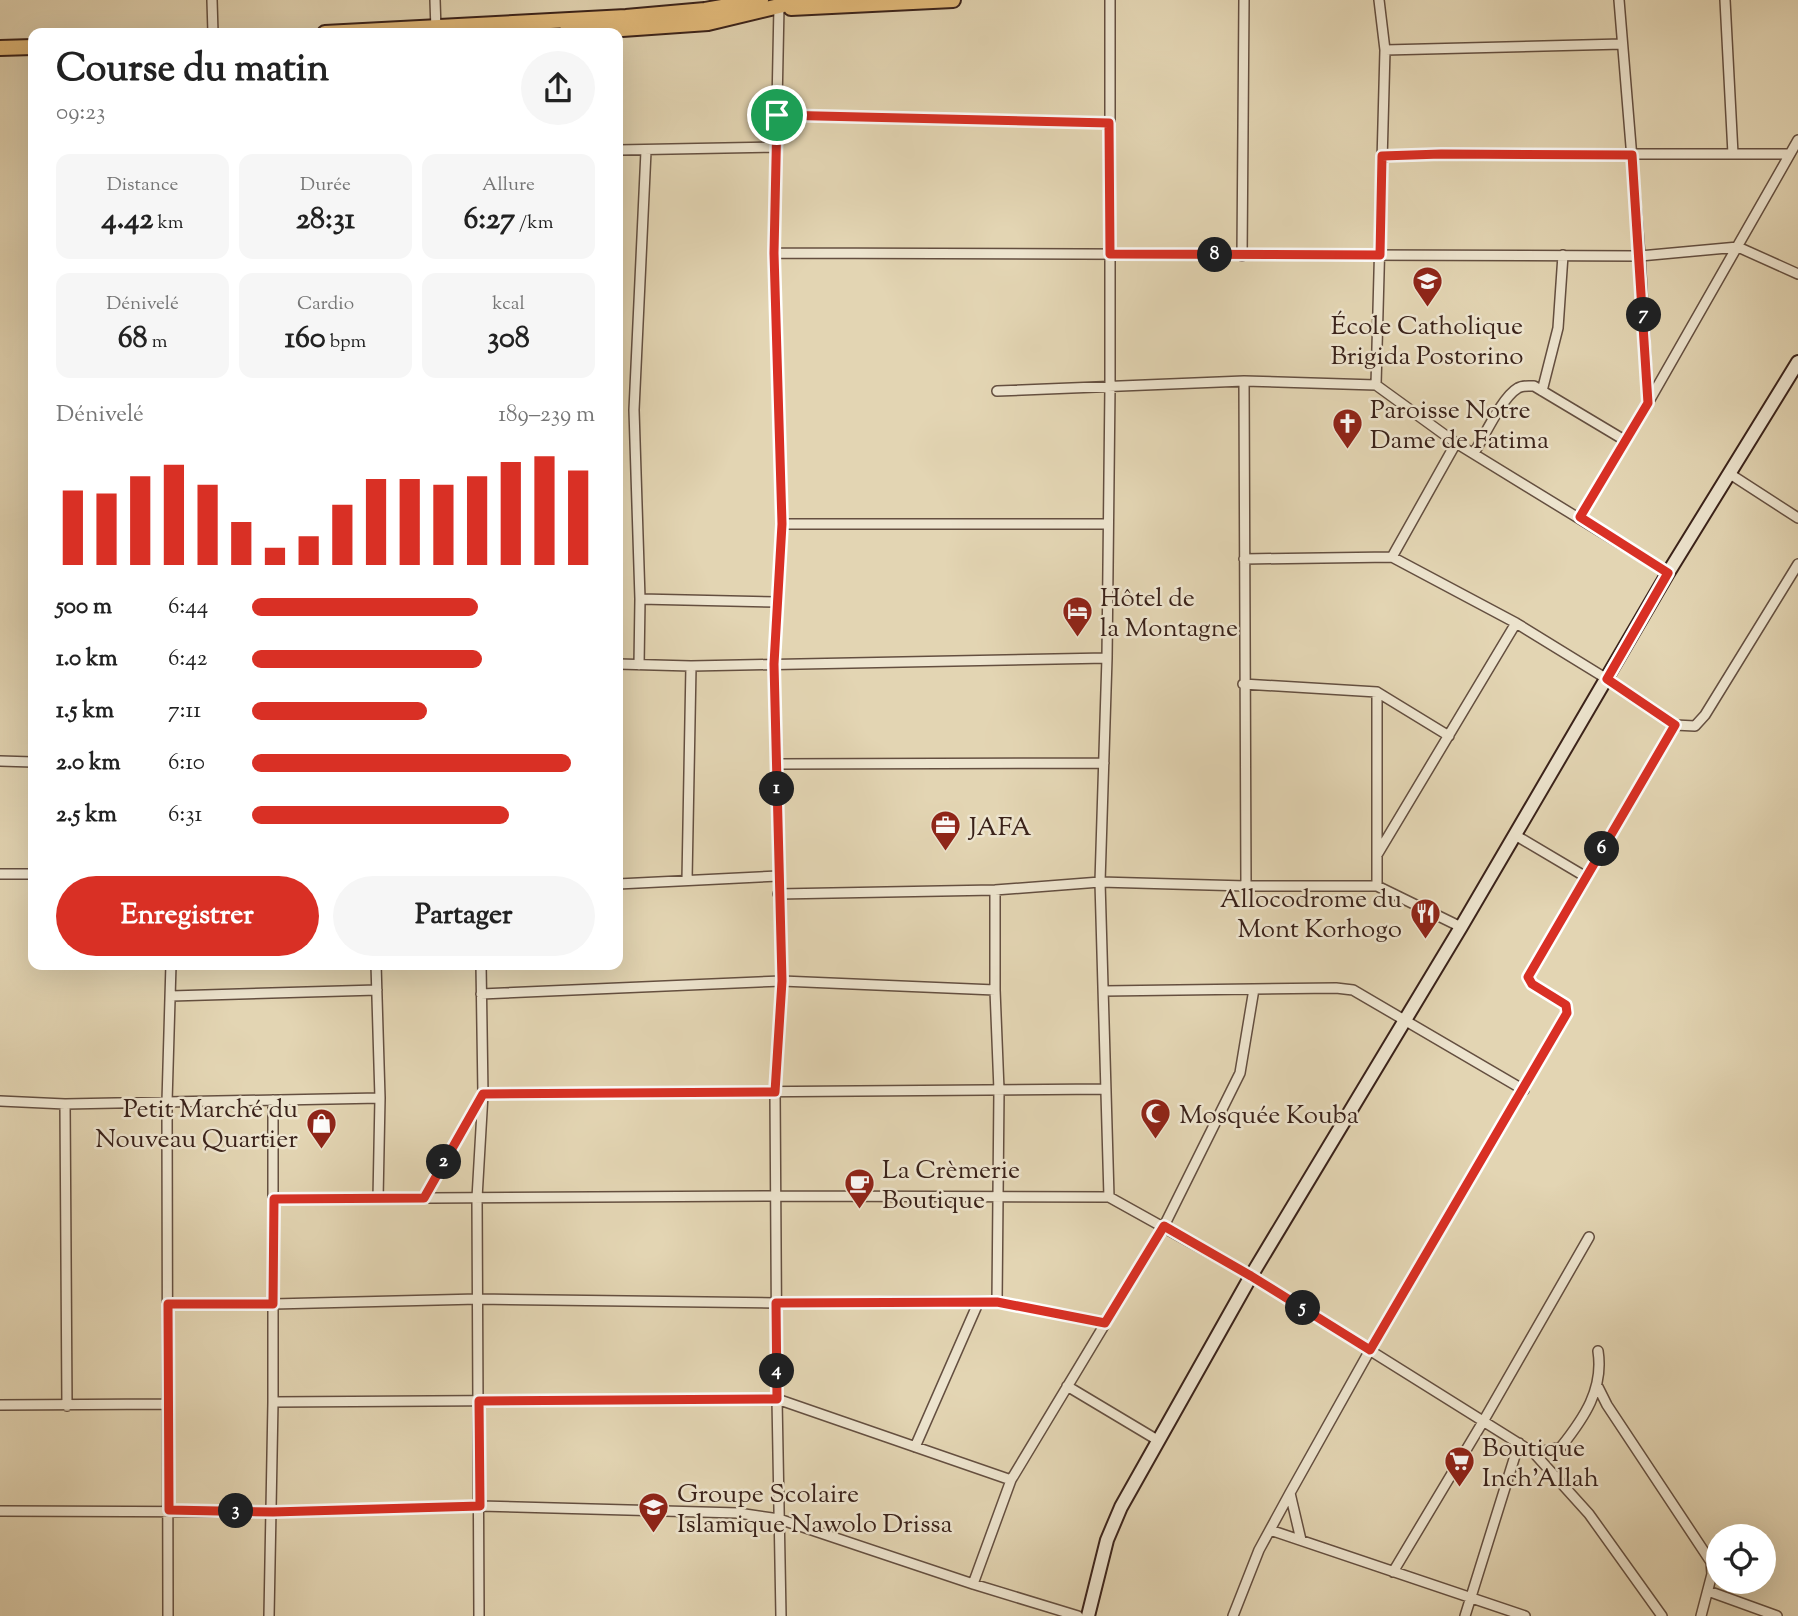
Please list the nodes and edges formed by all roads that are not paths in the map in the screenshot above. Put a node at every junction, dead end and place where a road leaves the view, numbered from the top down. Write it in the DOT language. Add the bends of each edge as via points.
graph roads {
  1 [pos="212,0"];
  2 [pos="435,0"];
  3 [pos="761,0"];
  4 [pos="804,0"];
  5 [pos="954,0"];
  6 [pos="1110,0"];
  7 [pos="1244,0"];
  8 [pos="1379,0"];
  9 [pos="1619,0"];
  10 [pos="1725,0"];
  11 [pos="880,2"];
  12 [pos="778,3"];
  13 [pos="704,5"];
  14 [pos="214,28"];
  15 [pos="436,28"];
  16 [pos="457,28"];
  17 [pos="623,29"];
  18 [pos="1622,44"];
  19 [pos="28,47"];
  20 [pos="0,48"];
  21 [pos="1385,50"];
  22 [pos="777,115"];
  23 [pos="1109,123"];
  24 [pos="1798,140"];
  25 [pos="776,147"];
  26 [pos="623,150"];
  27 [pos="646,151"];
  28 [pos="1733,154"];
  29 [pos="1790,154"];
  30 [pos="1632,155"];
  31 [pos="1382,156"];
  32 [pos="1738,247"];
  33 [pos="774,253"];
  34 [pos="1110,254"];
  35 [pos="1380,255"];
  36 [pos="1563,255"];
  37 [pos="1242,256"];
  38 [pos="1640,256"];
  39 [pos="1798,274"];
  40 [pos="1798,362"];
  41 [pos="1244,381"];
  42 [pos="1376,385"];
  43 [pos="1110,386"];
  44 [pos="997,391"];
  45 [pos="1542,391"];
  46 [pos="1648,403"];
  47 [pos="1626,441"];
  48 [pos="1456,443"];
  49 [pos="1474,453"];
  50 [pos="1730,474"];
  51 [pos="1580,517"];
  52 [pos="1798,518"];
  53 [pos="782,524"];
  54 [pos="1107,524"];
  55 [pos="1392,557"];
  56 [pos="1244,559"];
  57 [pos="1798,564"];
  58 [pos="1668,573"];
  59 [pos="640,598"];
  60 [pos="778,602"];
  61 [pos="1516,624"];
  62 [pos="1107,658"];
  63 [pos="623,664"];
  64 [pos="774,664"];
  65 [pos="639,665"];
  66 [pos="691,666"];
  67 [pos="1607,679"];
  68 [pos="1243,684"];
  69 [pos="1377,692"];
  70 [pos="1675,725"];
  71 [pos="1449,736"];
  72 [pos="0,761"];
  73 [pos="28,762"];
  74 [pos="1104,763"];
  75 [pos="777,764"];
  76 [pos="1515,835"];
  77 [pos="1377,855"];
  78 [pos="0,874"];
  79 [pos="28,874"];
  80 [pos="778,876"];
  81 [pos="1586,877"];
  82 [pos="687,880"];
  83 [pos="1100,882"];
  84 [pos="623,884"];
  85 [pos="1246,886"];
  86 [pos="1377,886"];
  87 [pos="995,890"];
  88 [pos="778,894"];
  89 [pos="1461,927"];
  90 [pos="171,970"];
  91 [pos="376,970"];
  92 [pos="481,970"];
  93 [pos="782,981"];
  94 [pos="1254,989"];
  95 [pos="377,990"];
  96 [pos="995,990"];
  97 [pos="1104,991"];
  98 [pos="481,994"];
  99 [pos="171,996"];
  100 [pos="1404,1020"];
  101 [pos="1106,1089"];
  102 [pos="999,1090"];
  103 [pos="1524,1090"];
  104 [pos="775,1092"];
  105 [pos="483,1094"];
  106 [pos="380,1098"];
  107 [pos="273,1100"];
  108 [pos="0,1101"];
  109 [pos="167,1101"];
  110 [pos="65,1104"];
  111 [pos="776,1196"];
  112 [pos="998,1196"];
  113 [pos="1109,1197"];
  114 [pos="424,1198"];
  115 [pos="477,1198"];
  116 [pos="274,1199"];
  117 [pos="378,1199"];
  118 [pos="1164,1226"];
  119 [pos="1589,1237"];
  120 [pos="1251,1276"];
  121 [pos="478,1299"];
  122 [pos="979,1301"];
  123 [pos="997,1302"];
  124 [pos="776,1303"];
  125 [pos="168,1304"];
  126 [pos="273,1304"];
  127 [pos="1105,1323"];
  128 [pos="1370,1350"];
  129 [pos="1598,1351"];
  130 [pos="1067,1386"];
  131 [pos="1598,1387"];
  132 [pos="777,1399"];
  133 [pos="479,1401"];
  134 [pos="274,1402"];
  135 [pos="169,1404"];
  136 [pos="0,1405"];
  137 [pos="68,1406"];
  138 [pos="1484,1420"];
  139 [pos="1159,1441"];
  140 [pos="1518,1443"];
  141 [pos="915,1447"];
  142 [pos="1534,1453"];
  143 [pos="1011,1480"];
  144 [pos="1290,1493"];
  145 [pos="480,1506"];
  146 [pos="169,1510"];
  147 [pos="0,1511"];
  148 [pos="273,1512"];
  149 [pos="779,1519"];
  150 [pos="1270,1530"];
  151 [pos="1301,1540"];
  152 [pos="1706,1554"];
  153 [pos="1393,1572"];
  154 [pos="973,1584"];
  155 [pos="1707,1594"];
  156 [pos="1716,1594"];
  157 [pos="1471,1599"];
  158 [pos="168,1616"];
  159 [pos="269,1616"];
  160 [pos="479,1616"];
  161 [pos="781,1616"];
  162 [pos="1078,1616"];
  163 [pos="1088,1616"];
  164 [pos="1233,1616"];
  165 [pos="1465,1616"];
  166 [pos="1525,1616"];
  167 [pos="1662,1616"];
  168 [pos="1701,1616"];
  169 [pos="1777,1616"];
  1 -- 14 [label="street"];
  2 -- 15 [label="street"];
  3 -- 13 [label="main road"];
  4 -- 12 [label="main road"];
  5 -- 11 [label="main road"];
  6 -- 23 [label="street"];
  7 -- 37 [label="street"];
  8 -- 21 [label="street"];
  9 -- 18 [label="street"];
  10 -- 28 [label="street"];
  11 -- 12 [label="main road" via="798,9"];
  12 -- 17 [label="main road" via="708,23"];
  12 -- 22 [label="street"];
  13 -- 16 [label="main road"];
  18 -- 21 [label="street"];
  18 -- 30 [label="street"];
  19 -- 20 [label="main road"];
  21 -- 31 [label="street"];
  22 -- 23 [label="street"];
  22 -- 25 [label="street"];
  23 -- 34 [label="street"];
  24 -- 29 [label="street"];
  25 -- 27 [label="street"];
  25 -- 33 [label="street"];
  26 -- 27 [label="street"];
  27 -- 59 [label="street" via="634,410"];
  28 -- 29 [label="street"];
  28 -- 30 [label="street"];
  29 -- 32 [label="street"];
  30 -- 31 [label="street"];
  30 -- 38 [label="street"];
  31 -- 35 [label="street"];
  32 -- 38 [label="street"];
  32 -- 39 [label="street"];
  32 -- 46 [label="street"];
  33 -- 34 [label="street"];
  33 -- 53 [label="street"];
  34 -- 37 [label="street"];
  34 -- 43 [label="street"];
  35 -- 36 [label="street"];
  35 -- 37 [label="street"];
  35 -- 42 [label="street"];
  36 -- 38 [label="street"];
  36 -- 45 [label="street" via="1558,328"];
  38 -- 46 [label="street"];
  40 -- 50 [label="street"];
  41 -- 42 [label="street"];
  41 -- 43 [label="street"];
  41 -- 56 [label="street"];
  42 -- 48 [label="street"];
  43 -- 44 [label="street"];
  43 -- 54 [label="street"];
  45 -- 47 [label="street"];
  45 -- 49 [label="street" via="1535,386 1516,389"];
  46 -- 47 [label="street"];
  47 -- 51 [label="street"];
  48 -- 49 [label="street"];
  48 -- 55 [label="street"];
  49 -- 51 [label="street"];
  50 -- 52 [label="street"];
  50 -- 58 [label="street"];
  51 -- 58 [label="street"];
  53 -- 54 [label="street"];
  53 -- 60 [label="street"];
  54 -- 62 [label="street"];
  55 -- 56 [label="street"];
  55 -- 61 [label="street"];
  56 -- 68 [label="street"];
  57 -- 70 [label="street" via="1705,715 1695,726"];
  58 -- 67 [label="street"];
  59 -- 60 [label="street"];
  59 -- 65 [label="street"];
  60 -- 64 [label="street"];
  61 -- 67 [label="street"];
  61 -- 71 [label="street"];
  62 -- 64 [label="street"];
  62 -- 74 [label="street"];
  63 -- 65 [label="street"];
  64 -- 66 [label="street"];
  64 -- 75 [label="street"];
  65 -- 66 [label="street"];
  66 -- 82 [label="street"];
  67 -- 70 [label="street"];
  67 -- 76 [label="street"];
  68 -- 69 [label="street"];
  68 -- 85 [label="street"];
  69 -- 71 [label="street"];
  69 -- 77 [label="street"];
  70 -- 81 [label="street"];
  71 -- 77 [label="street"];
  72 -- 73 [label="street"];
  74 -- 75 [label="street"];
  74 -- 83 [label="street"];
  75 -- 80 [label="street"];
  76 -- 81 [label="street"];
  76 -- 89 [label="street"];
  77 -- 86 [label="street"];
  78 -- 79 [label="street"];
  80 -- 82 [label="street"];
  80 -- 88 [label="street"];
  81 -- 103 [label="street" via="1528,977 1568,1009"];
  82 -- 84 [label="street"];
  83 -- 85 [label="street"];
  83 -- 87 [label="street"];
  83 -- 97 [label="street"];
  85 -- 86 [label="street"];
  86 -- 89 [label="street"];
  87 -- 88 [label="street"];
  87 -- 96 [label="street"];
  88 -- 93 [label="street"];
  89 -- 100 [label="street"];
  90 -- 99 [label="street"];
  91 -- 95 [label="street"];
  92 -- 98 [label="street"];
  93 -- 96 [label="street"];
  93 -- 98 [label="street"];
  93 -- 104 [label="street"];
  94 -- 97 [label="street"];
  94 -- 100 [label="street" via="1353,990"];
  94 -- 118 [label="street" via="1240,1073"];
  95 -- 99 [label="street"];
  95 -- 106 [label="street"];
  96 -- 102 [label="street"];
  97 -- 101 [label="street"];
  98 -- 105 [label="street"];
  99 -- 109 [label="street"];
  100 -- 103 [label="street"];
  100 -- 120 [label="street"];
  101 -- 102 [label="street"];
  101 -- 113 [label="street"];
  102 -- 104 [label="street"];
  102 -- 112 [label="street"];
  103 -- 128 [label="street"];
  104 -- 105 [label="street"];
  104 -- 111 [label="street"];
  105 -- 114 [label="street"];
  105 -- 115 [label="street"];
  106 -- 107 [label="street"];
  106 -- 117 [label="street"];
  107 -- 109 [label="street"];
  107 -- 116 [label="street"];
  108 -- 110 [label="street"];
  109 -- 110 [label="street"];
  109 -- 125 [label="street"];
  110 -- 137 [label="street"];
  111 -- 112 [label="street"];
  111 -- 115 [label="street"];
  111 -- 124 [label="street"];
  112 -- 113 [label="street"];
  112 -- 123 [label="street"];
  113 -- 118 [label="street"];
  114 -- 115 [label="street"];
  114 -- 117 [label="street"];
  115 -- 121 [label="street"];
  116 -- 117 [label="street"];
  116 -- 126 [label="street"];
  118 -- 120 [label="street"];
  118 -- 127 [label="street"];
  119 -- 138 [label="street"];
  120 -- 128 [label="street"];
  120 -- 139 [label="street"];
  121 -- 124 [label="street"];
  121 -- 126 [label="street"];
  121 -- 133 [label="street"];
  122 -- 123 [label="street"];
  122 -- 124 [label="street"];
  122 -- 141 [label="street"];
  123 -- 127 [label="street"];
  124 -- 132 [label="street"];
  125 -- 126 [label="street"];
  125 -- 135 [label="street"];
  126 -- 134 [label="street"];
  127 -- 130 [label="street"];
  128 -- 138 [label="street"];
  128 -- 144 [label="street"];
  129 -- 131 [label="street"];
  130 -- 139 [label="street"];
  130 -- 143 [label="street"];
  131 -- 142 [label="street" via="1560,1447"];
  131 -- 152 [label="street"];
  132 -- 133 [label="street"];
  132 -- 141 [label="street"];
  132 -- 149 [label="street"];
  133 -- 134 [label="street"];
  133 -- 145 [label="street"];
  134 -- 148 [label="street"];
  135 -- 137 [label="street"];
  135 -- 146 [label="street"];
  136 -- 137 [label="street"];
  138 -- 140 [label="street"];
  138 -- 153 [label="street"];
  139 -- 163 [label="street" via="1107,1540"];
  140 -- 142 [label="street"];
  140 -- 157 [label="street"];
  141 -- 143 [label="street"];
  142 -- 167 [label="street" via="1589,1514"];
  143 -- 154 [label="street"];
  144 -- 150 [label="street"];
  144 -- 151 [label="street"];
  145 -- 148 [label="street"];
  145 -- 149 [label="street" via="738,1513"];
  145 -- 160 [label="street"];
  146 -- 147 [label="street"];
  146 -- 148 [label="street"];
  146 -- 158 [label="street"];
  148 -- 159 [label="street"];
  149 -- 154 [label="street"];
  149 -- 161 [label="street"];
  150 -- 151 [label="street"];
  150 -- 164 [label="street"];
  151 -- 153 [label="street"];
  153 -- 157 [label="street"];
  154 -- 162 [label="street"];
  155 -- 168 [label="street"];
  156 -- 169 [label="street"];
  157 -- 165 [label="street"];
  157 -- 166 [label="street"];
}
